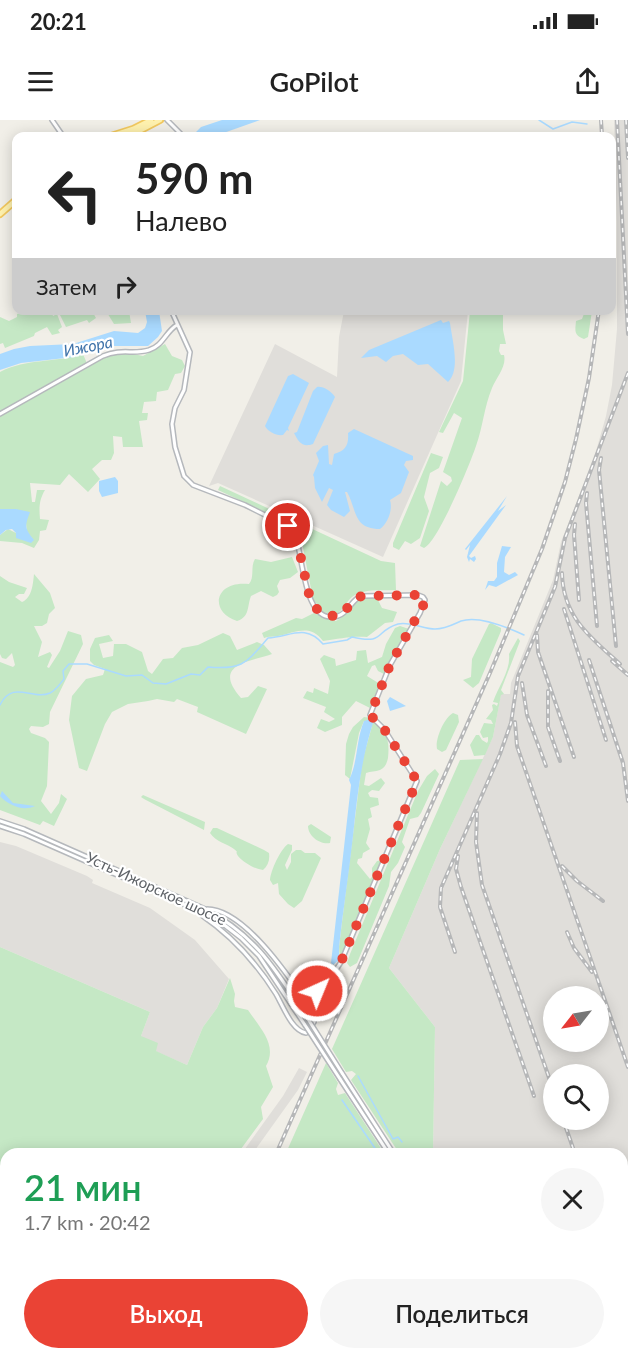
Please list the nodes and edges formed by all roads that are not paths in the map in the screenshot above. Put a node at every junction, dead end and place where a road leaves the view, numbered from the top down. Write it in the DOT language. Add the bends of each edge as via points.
graph roads {
  1 [pos="151,120"];
  2 [pos="160,120"];
  3 [pos="167,120"];
  4 [pos="124,132"];
  5 [pos="134,132"];
  6 [pos="179,132"];
  7 [pos="12,204"];
  8 [pos="0,214"];
  9 [pos="173,315"];
  10 [pos="177,325"];
  11 [pos="0,414"];
  12 [pos="0,821"];
  13 [pos="0,826"];
  14 [pos="205,909"];
  15 [pos="197,910"];
  16 [pos="296,988"];
  17 [pos="309,993"];
  18 [pos="306,1001"];
  19 [pos="388,1148"];
  20 [pos="388,1148"];
  1 -- 4 [label="main road"];
  2 -- 5 [label="main road"];
  3 -- 6 [label="street"];
  7 -- 8 [label="main road"];
  9 -- 10 [label="street"];
  10 -- 11 [label="street" via="151,350 115,351 103,356"];
  10 -- 17 [label="street" via="190,352 184,390 172,424 185,478 293,529 309,594 321,614 343,614 362,596 418,595 425,602 390,665 370,715 384,729 417,781 341,962 326,985"];
  12 -- 14 [label="street, Усть-Ижорское шоссе"];
  13 -- 15 [label="street, Усть-Ижорское шоссе"];
  14 -- 16 [label="street" via="222,913 254,935"];
  14 -- 19 [label="street, Усть-Ижорское шоссе, bridge" via="234,926 260,950"];
  15 -- 18 [label="street" via="254,961 296,1028 304,1033 315,1017"];
  15 -- 20 [label="street, Усть-Ижорское шоссе, bridge" via="223,924 251,947"];
  16 -- 17 [label="street"];
  16 -- 18 [label="street"];
  17 -- 18 [label="street"];
}
